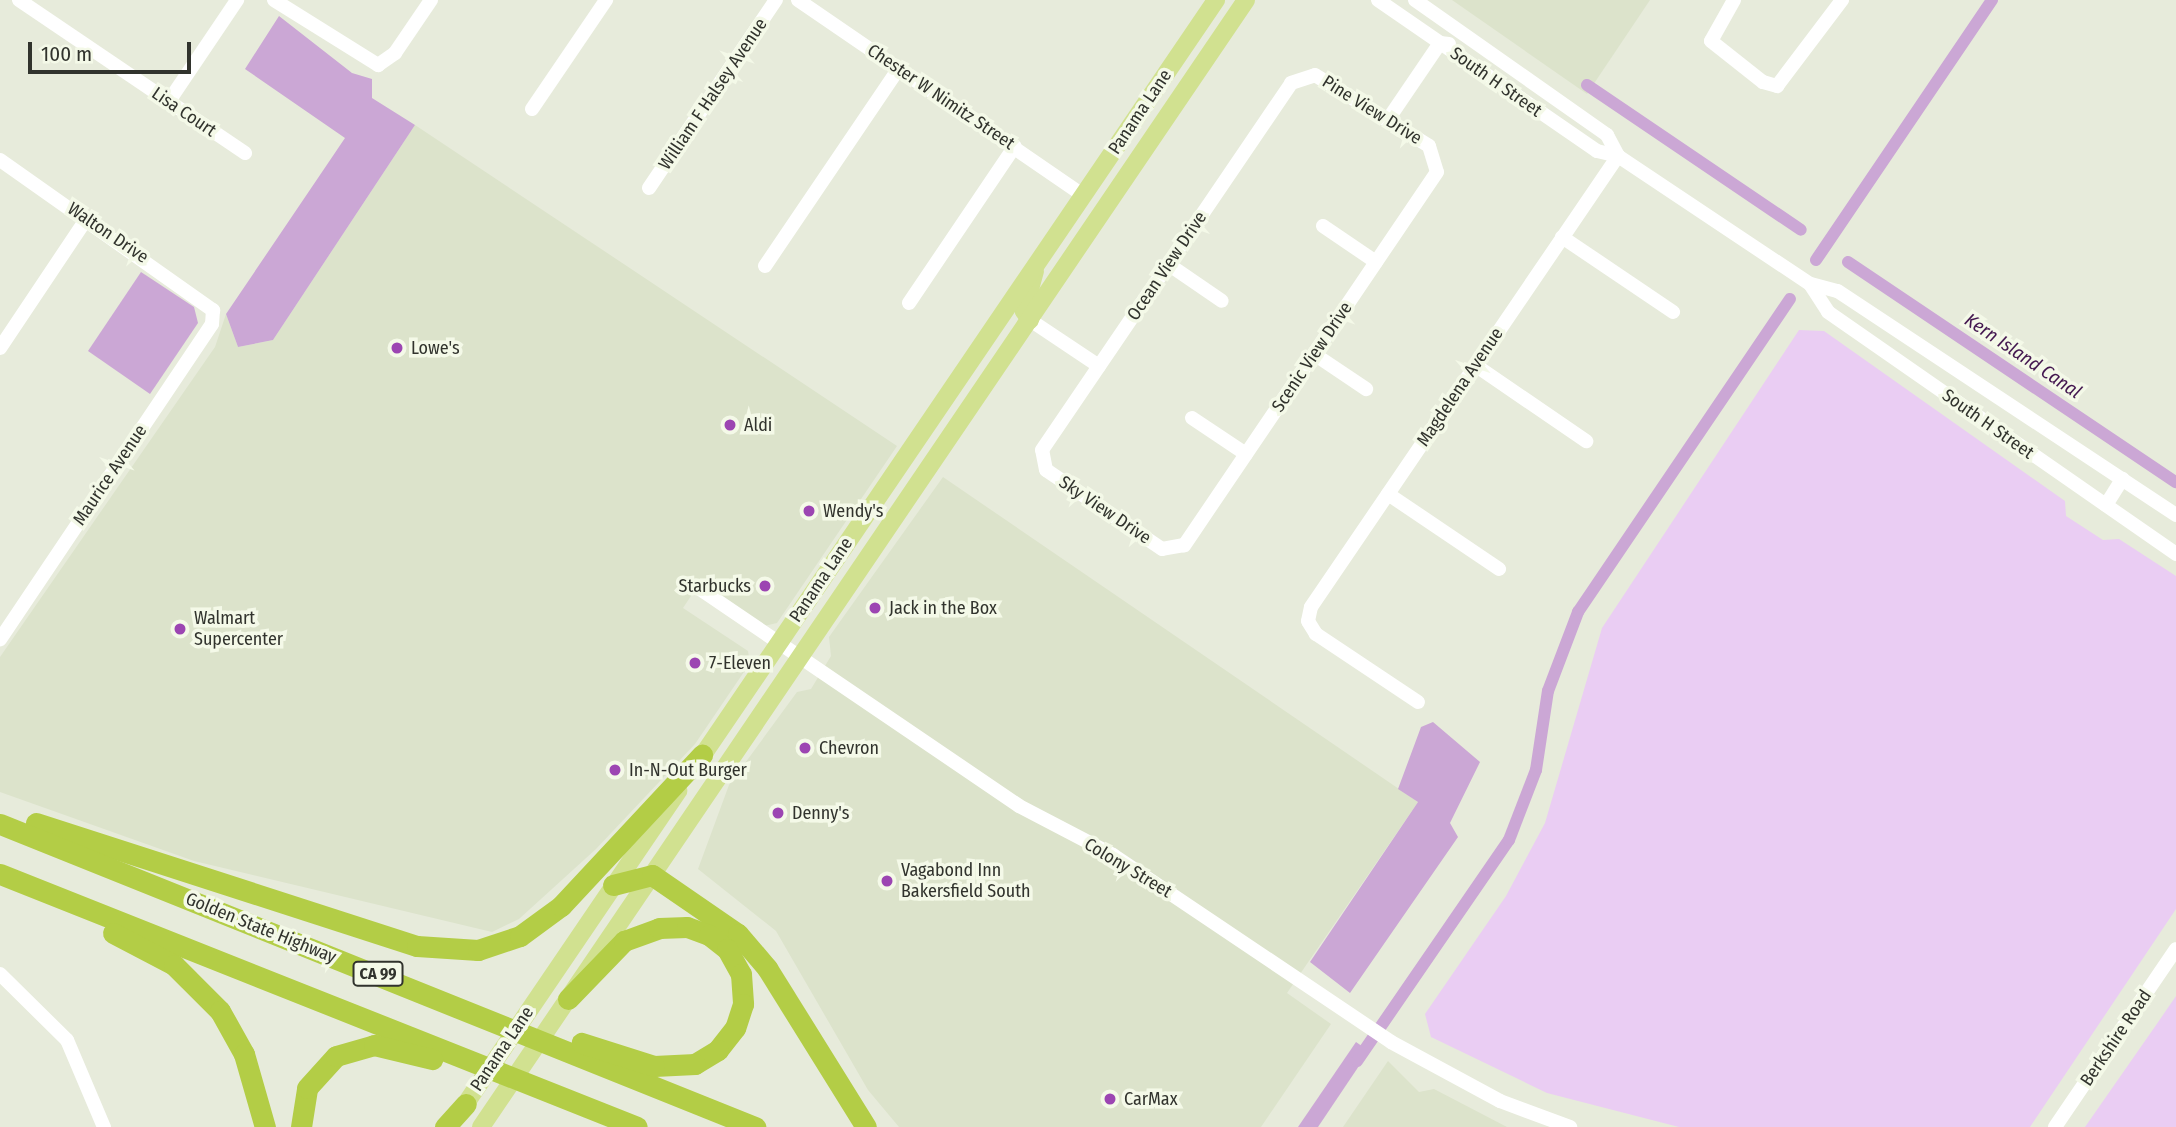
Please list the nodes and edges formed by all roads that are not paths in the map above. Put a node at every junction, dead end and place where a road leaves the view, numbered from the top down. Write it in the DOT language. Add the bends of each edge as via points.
graph roads {
  1 [pos="19,0"];
  2 [pos="237,0"];
  3 [pos="274,0"];
  4 [pos="430,0"];
  5 [pos="606,0"];
  6 [pos="776,0"];
  7 [pos="798,0"];
  8 [pos="1216,0"];
  9 [pos="1246,0"];
  10 [pos="1415,0"];
  11 [pos="1734,0"];
  12 [pos="1842,0"];
  13 [pos="1379,1"];
  14 [pos="1450,25"];
  15 [pos="1440,43"];
  16 [pos="899,68"];
  17 [pos="1302,76"];
  18 [pos="1544,90"];
  19 [pos="169,102"];
  20 [pos="532,109"];
  21 [pos="1388,121"];
  22 [pos="1015,146"];
  23 [pos="245,153"];
  24 [pos="1618,156"];
  25 [pos="1435,157"];
  26 [pos="0,160"];
  27 [pos="649,188"];
  28 [pos="1083,195"];
  29 [pos="87,218"];
  30 [pos="1322,226"];
  31 [pos="1562,237"];
  32 [pos="1077,250"];
  33 [pos="1376,262"];
  34 [pos="1168,264"];
  35 [pos="765,266"];
  36 [pos="1035,268"];
  37 [pos="1810,284"];
  38 [pos="1222,300"];
  39 [pos="909,303"];
  40 [pos="213,310"];
  41 [pos="1673,312"];
  42 [pos="1030,320"];
  43 [pos="0,348"];
  44 [pos="1314,354"];
  45 [pos="1475,365"];
  46 [pos="1099,366"];
  47 [pos="1366,389"];
  48 [pos="1192,418"];
  49 [pos="1586,441"];
  50 [pos="1246,454"];
  51 [pos="1041,461"];
  52 [pos="895,470"];
  53 [pos="2122,479"];
  54 [pos="1388,494"];
  55 [pos="2106,505"];
  56 [pos="2176,515"];
  57 [pos="1174,551"];
  58 [pos="2176,554"];
  59 [pos="861,569"];
  60 [pos="1499,569"];
  61 [pos="697,587"];
  62 [pos="1,636"];
  63 [pos="779,641"];
  64 [pos="802,656"];
  65 [pos="1418,702"];
  66 [pos="702,755"];
  67 [pos="0,814"];
  68 [pos="0,824"];
  69 [pos="0,874"];
  70 [pos="652,875"];
  71 [pos="0,880"];
  72 [pos="613,885"];
  73 [pos="2176,949"];
  74 [pos="0,974"];
  75 [pos="394,981"];
  76 [pos="568,999"];
  77 [pos="466,1104"];
  78 [pos="484,1122"];
  79 [pos="634,1126"];
  80 [pos="104,1127"];
  81 [pos="265,1127"];
  82 [pos="301,1127"];
  83 [pos="445,1127"];
  84 [pos="450,1127"];
  85 [pos="755,1127"];
  86 [pos="866,1127"];
  87 [pos="1570,1127"];
  88 [pos="2055,1127"];
  1 -- 19 [label="street, Lisa Court"];
  2 -- 19 [label="street"];
  3 -- 4 [label="street" via="379,65 395,53"];
  5 -- 20 [label="street"];
  6 -- 27 [label="street, William F Halsey Avenue"];
  7 -- 16 [label="street, Chester W Nimitz Street"];
  8 -- 28 [label="main road, Panama Lane"];
  9 -- 32 [label="main road, Panama Lane"];
  10 -- 14 [label="street, South H Street"];
  11 -- 12 [label="street" via="1711,41 1763,82 1777,86"];
  13 -- 14 [label="street"];
  13 -- 15 [label="street, South H Street"];
  14 -- 18 [label="street, South H Street"];
  15 -- 18 [label="street" via="1466,48"];
  15 -- 21 [label="street"];
  15 -- 24 [label="street, South H Street" via="1597,151"];
  16 -- 22 [label="street, Chester W Nimitz Street"];
  16 -- 35 [label="street"];
  17 -- 21 [label="street, Pine View Drive" via="1315,75"];
  17 -- 34 [label="street, Ocean View Drive"];
  18 -- 24 [label="street, South H Street" via="1607,135"];
  19 -- 23 [label="street, Lisa Court"];
  21 -- 25 [label="street, Pine View Drive" via="1429,146"];
  22 -- 28 [label="street, Chester W Nimitz Street"];
  22 -- 39 [label="street"];
  24 -- 31 [label="street, Magdelena Avenue"];
  24 -- 37 [label="street, South H Street"];
  25 -- 33 [label="street, Scenic View Drive" via="1437,172"];
  26 -- 29 [label="street, Walton Drive"];
  28 -- 32 [label="main road" via="1089,208"];
  28 -- 36 [label="main road, Panama Lane"];
  29 -- 40 [label="street, Walton Drive"];
  29 -- 43 [label="street"];
  30 -- 33 [label="street"];
  31 -- 41 [label="street"];
  31 -- 45 [label="street, Magdelena Avenue"];
  32 -- 42 [label="main road, Panama Lane"];
  33 -- 44 [label="street, Scenic View Drive"];
  34 -- 38 [label="street"];
  34 -- 46 [label="street, Ocean View Drive"];
  36 -- 42 [label="main road" via="1024,311"];
  36 -- 52 [label="main road, Panama Lane"];
  37 -- 53 [label="street, South H Street" via="1837,291"];
  37 -- 55 [label="street, South H Street" via="1829,312"];
  40 -- 62 [label="street, Maurice Avenue" via="212,324"];
  42 -- 46 [label="street"];
  42 -- 59 [label="main road, Panama Lane"];
  44 -- 47 [label="street"];
  44 -- 50 [label="street, Scenic View Drive"];
  45 -- 49 [label="street"];
  45 -- 54 [label="street, Magdelena Avenue"];
  46 -- 51 [label="street, Ocean View Drive" via="1042,450"];
  48 -- 50 [label="street"];
  50 -- 57 [label="street, Scenic View Drive"];
  51 -- 57 [label="street, Sky View Drive" via="1162,549"];
  52 -- 59 [label="main road" via="901,487 869,536"];
  52 -- 63 [label="main road, Panama Lane"];
  53 -- 55 [label="street"];
  53 -- 56 [label="street, South H Street"];
  54 -- 60 [label="street"];
  54 -- 65 [label="street, Magdelena Avenue" via="1308,621 1316,634"];
  55 -- 58 [label="street, South H Street"];
  59 -- 64 [label="main road, Panama Lane"];
  61 -- 63 [label="street, Colony Street"];
  63 -- 64 [label="street, Colony Street"];
  63 -- 66 [label="main road, Panama Lane"];
  64 -- 70 [label="main road, Panama Lane"];
  64 -- 87 [label="street, Colony Street" via="1009,799 1113,855 1391,1042 1500,1101"];
  66 -- 67 [label="highway" via="541,923 499,946 458,952 391,938"];
  66 -- 72 [label="main road, Panama Lane"];
  68 -- 75 [label="highway, Golden State Highway / CA 99"];
  69 -- 79 [label="highway, CA 99"];
  70 -- 72 [label="highway"];
  70 -- 76 [label="main road, Panama Lane"];
  70 -- 86 [label="highway" via="719,918 752,949"];
  71 -- 81 [label="highway" via="153,952 193,980 233,1032"];
  72 -- 77 [label="main road, Panama Lane"];
  73 -- 88 [label="street, Berkshire Road"];
  74 -- 80 [label="street" via="67,1040"];
  75 -- 76 [label="highway" via="667,1068 695,1063 719,1049 740,1016 744,989 737,962 709,935 687,927 659,928 624,941"];
  75 -- 85 [label="highway, Golden State Highway / CA 99"];
  76 -- 78 [label="main road, Panama Lane"];
  77 -- 83 [label="highway"];
  77 -- 84 [label="main road, Panama Lane"];
  79 -- 82 [label="highway" via="374,1045 336,1056 315,1075 303,1101"];
}
